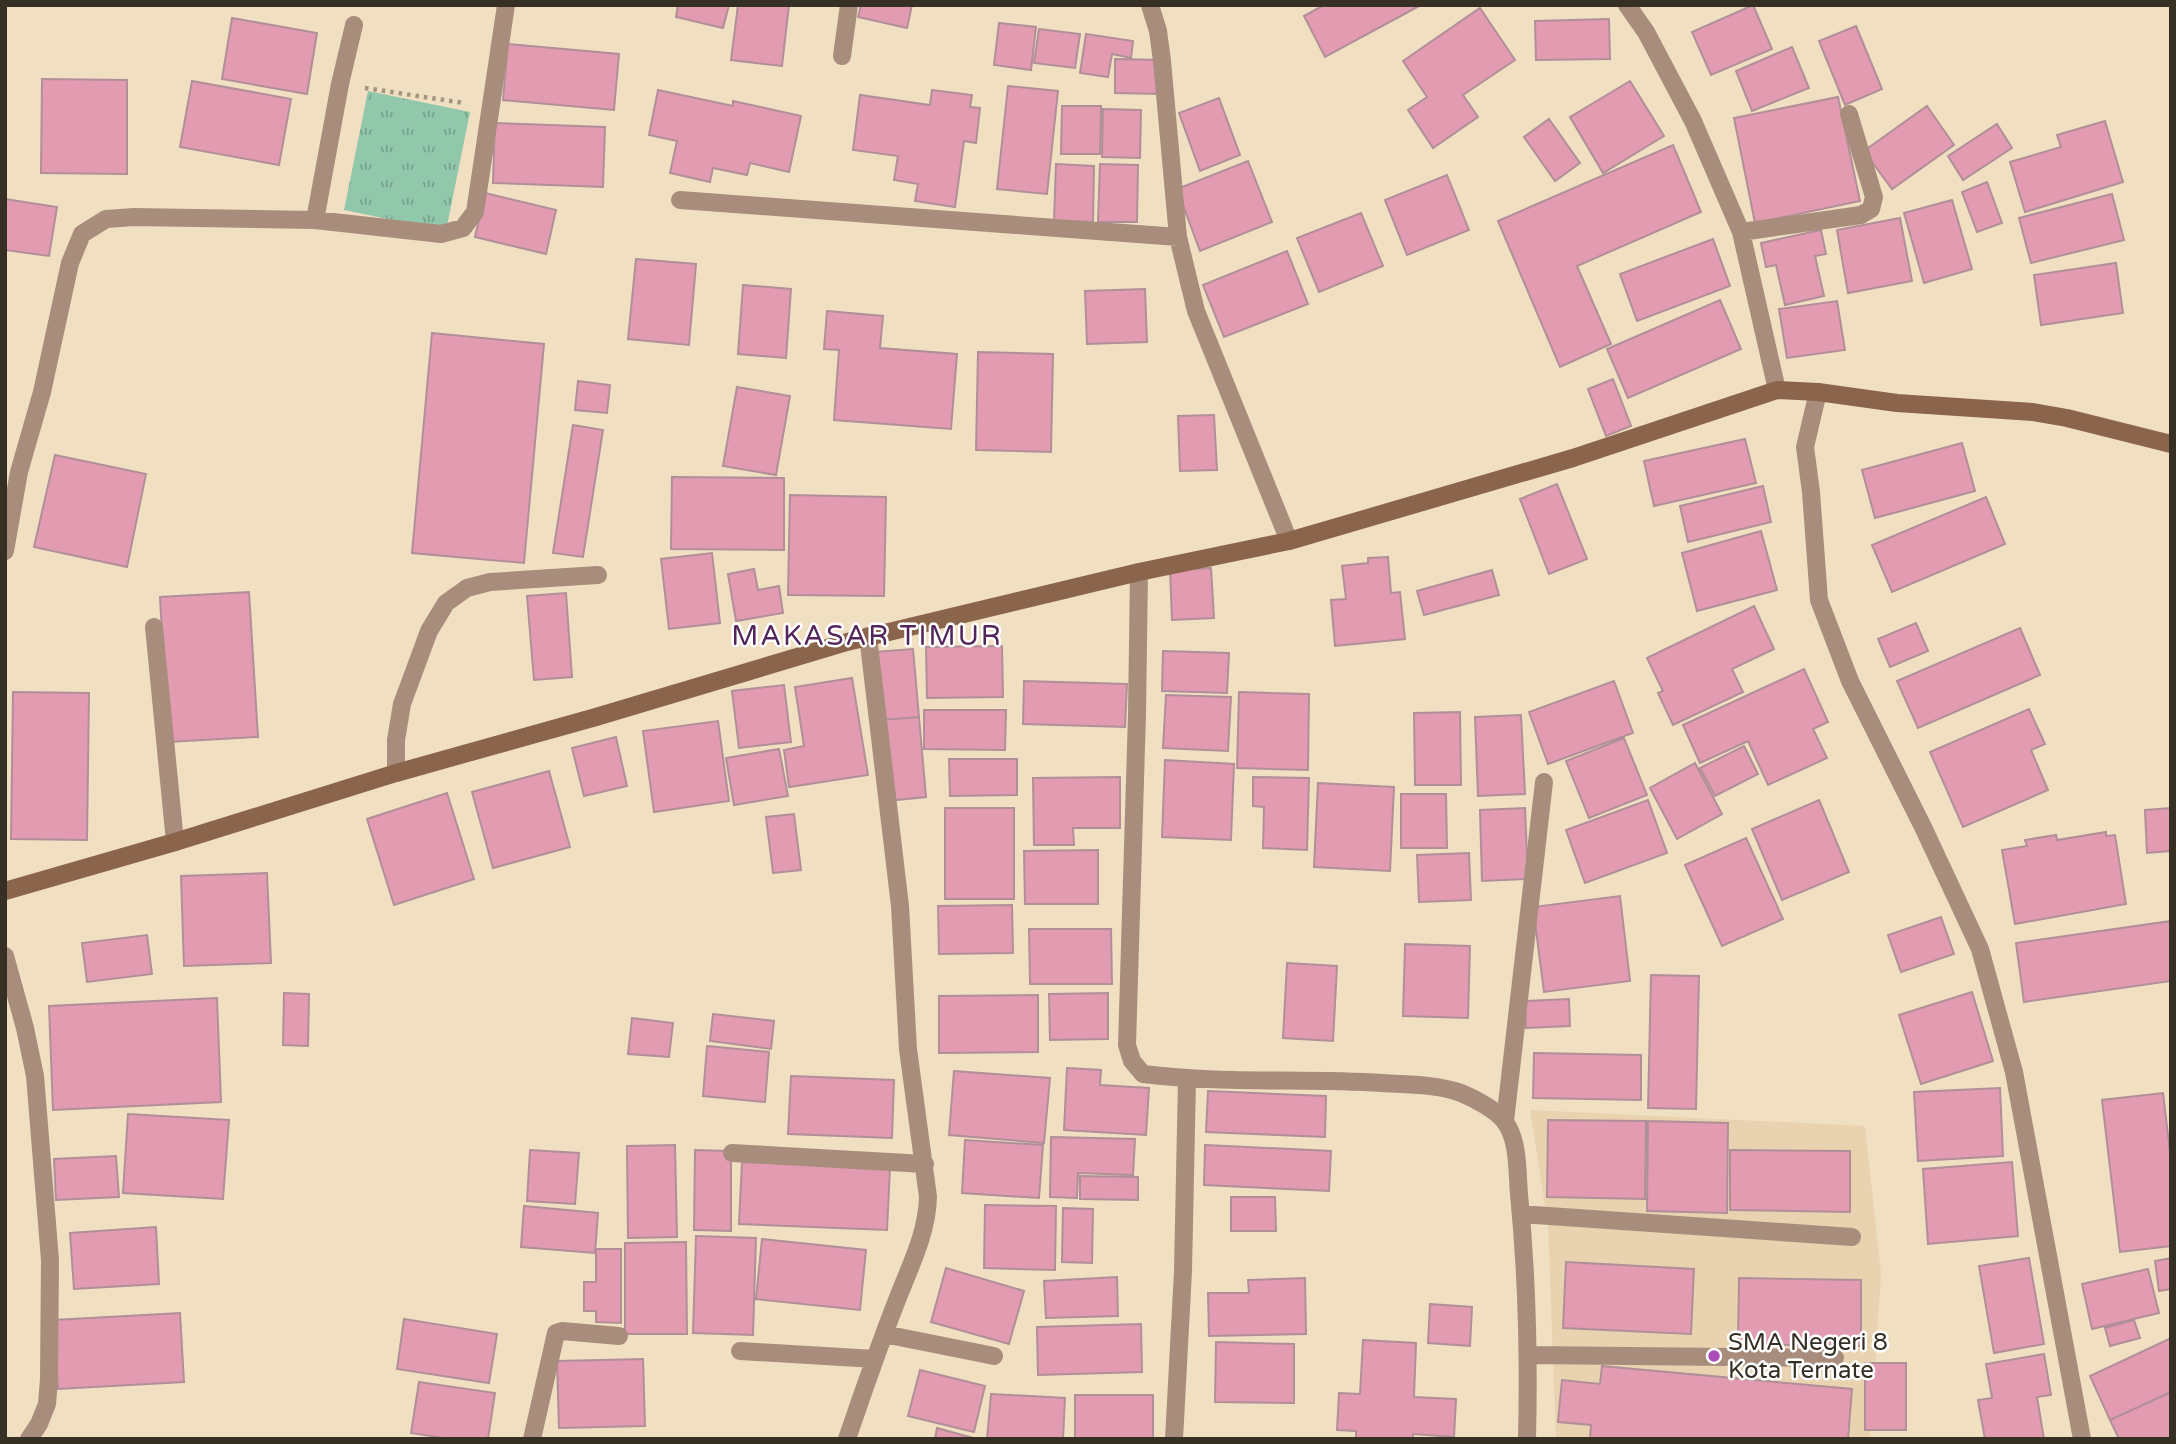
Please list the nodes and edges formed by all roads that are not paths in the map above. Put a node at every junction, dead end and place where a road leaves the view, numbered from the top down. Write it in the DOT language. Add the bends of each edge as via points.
graph roads {
  1 [pos="506,5"];
  2 [pos="849,5"];
  3 [pos="1150,5"];
  4 [pos="1627,5"];
  5 [pos="354,25"];
  6 [pos="842,56"];
  7 [pos="1849,114"];
  8 [pos="680,200"];
  9 [pos="315,220"];
  10 [pos="1741,232"];
  11 [pos="1178,237"];
  12 [pos="1777,390"];
  13 [pos="1818,392"];
  14 [pos="2171,443"];
  15 [pos="1289,541"];
  16 [pos="5,551"];
  17 [pos="1139,572"];
  18 [pos="598,575"];
  19 [pos="154,627"];
  20 [pos="868,636"];
  21 [pos="396,773"];
  22 [pos="1544,782"];
  23 [pos="175,842"];
  24 [pos="5,891"];
  25 [pos="5,956"];
  26 [pos="1187,1080"];
  27 [pos="1505,1121"];
  28 [pos="732,1153"];
  29 [pos="925,1164"];
  30 [pos="1521,1214"];
  31 [pos="1852,1237"];
  32 [pos="884,1334"];
  33 [pos="619,1336"];
  34 [pos="740,1351"];
  35 [pos="1529,1355"];
  36 [pos="994,1356"];
  37 [pos="1835,1358"];
  38 [pos="875,1359"];
  39 [pos="29,1439"];
  40 [pos="532,1439"];
  41 [pos="847,1439"];
  42 [pos="1174,1439"];
  43 [pos="1527,1439"];
  44 [pos="2082,1439"];
  1 -- 9 [label="street" via="475,212 463,228 441,234"];
  2 -- 6 [label="street"];
  3 -- 11 [label="street" via="1162,61"];
  4 -- 10 [label="street" via="1693,121"];
  5 -- 9 [label="street"];
  7 -- 10 [label="street" via="1874,197 1871,209 1861,215"];
  8 -- 11 [label="street"];
  9 -- 16 [label="street" via="134,217 106,219 82,234 70,263 19,472"];
  10 -- 12 [label="street"];
  11 -- 15 [label="street" via="1196,311"];
  12 -- 13 [label="street"];
  12 -- 15 [label="street" via="1573,458"];
  13 -- 14 [label="street" via="1897,403 2033,412"];
  13 -- 44 [label="street" via="1805,447 1819,600 1850,681 1980,949 2016,1084"];
  15 -- 17 [label="street"];
  17 -- 20 [label="street"];
  17 -- 26 [label="street" via="1127,1045 1143,1074"];
  18 -- 21 [label="street" via="490,582 467,588 446,603 429,631 402,704"];
  19 -- 23 [label="street"];
  20 -- 21 [label="street"];
  20 -- 29 [label="street" via="898,893 908,1049"];
  21 -- 23 [label="street"];
  22 -- 27 [label="street"];
  23 -- 24 [label="street"];
  25 -- 39 [label="street" via="35,1076 51,1260 47,1404"];
  26 -- 27 [label="street" via="1434,1087 1480,1102"];
  26 -- 42 [label="street"];
  27 -- 30 [label="street" via="1515,1144"];
  28 -- 29 [label="street"];
  29 -- 32 [label="street" via="928,1217"];
  30 -- 31 [label="street"];
  30 -- 35 [label="street"];
  32 -- 36 [label="street"];
  32 -- 38 [label="street"];
  33 -- 40 [label="street" via="556,1332"];
  34 -- 38 [label="street"];
  35 -- 37 [label="street"];
  35 -- 43 [label="street"];
  38 -- 41 [label="street"];
}
